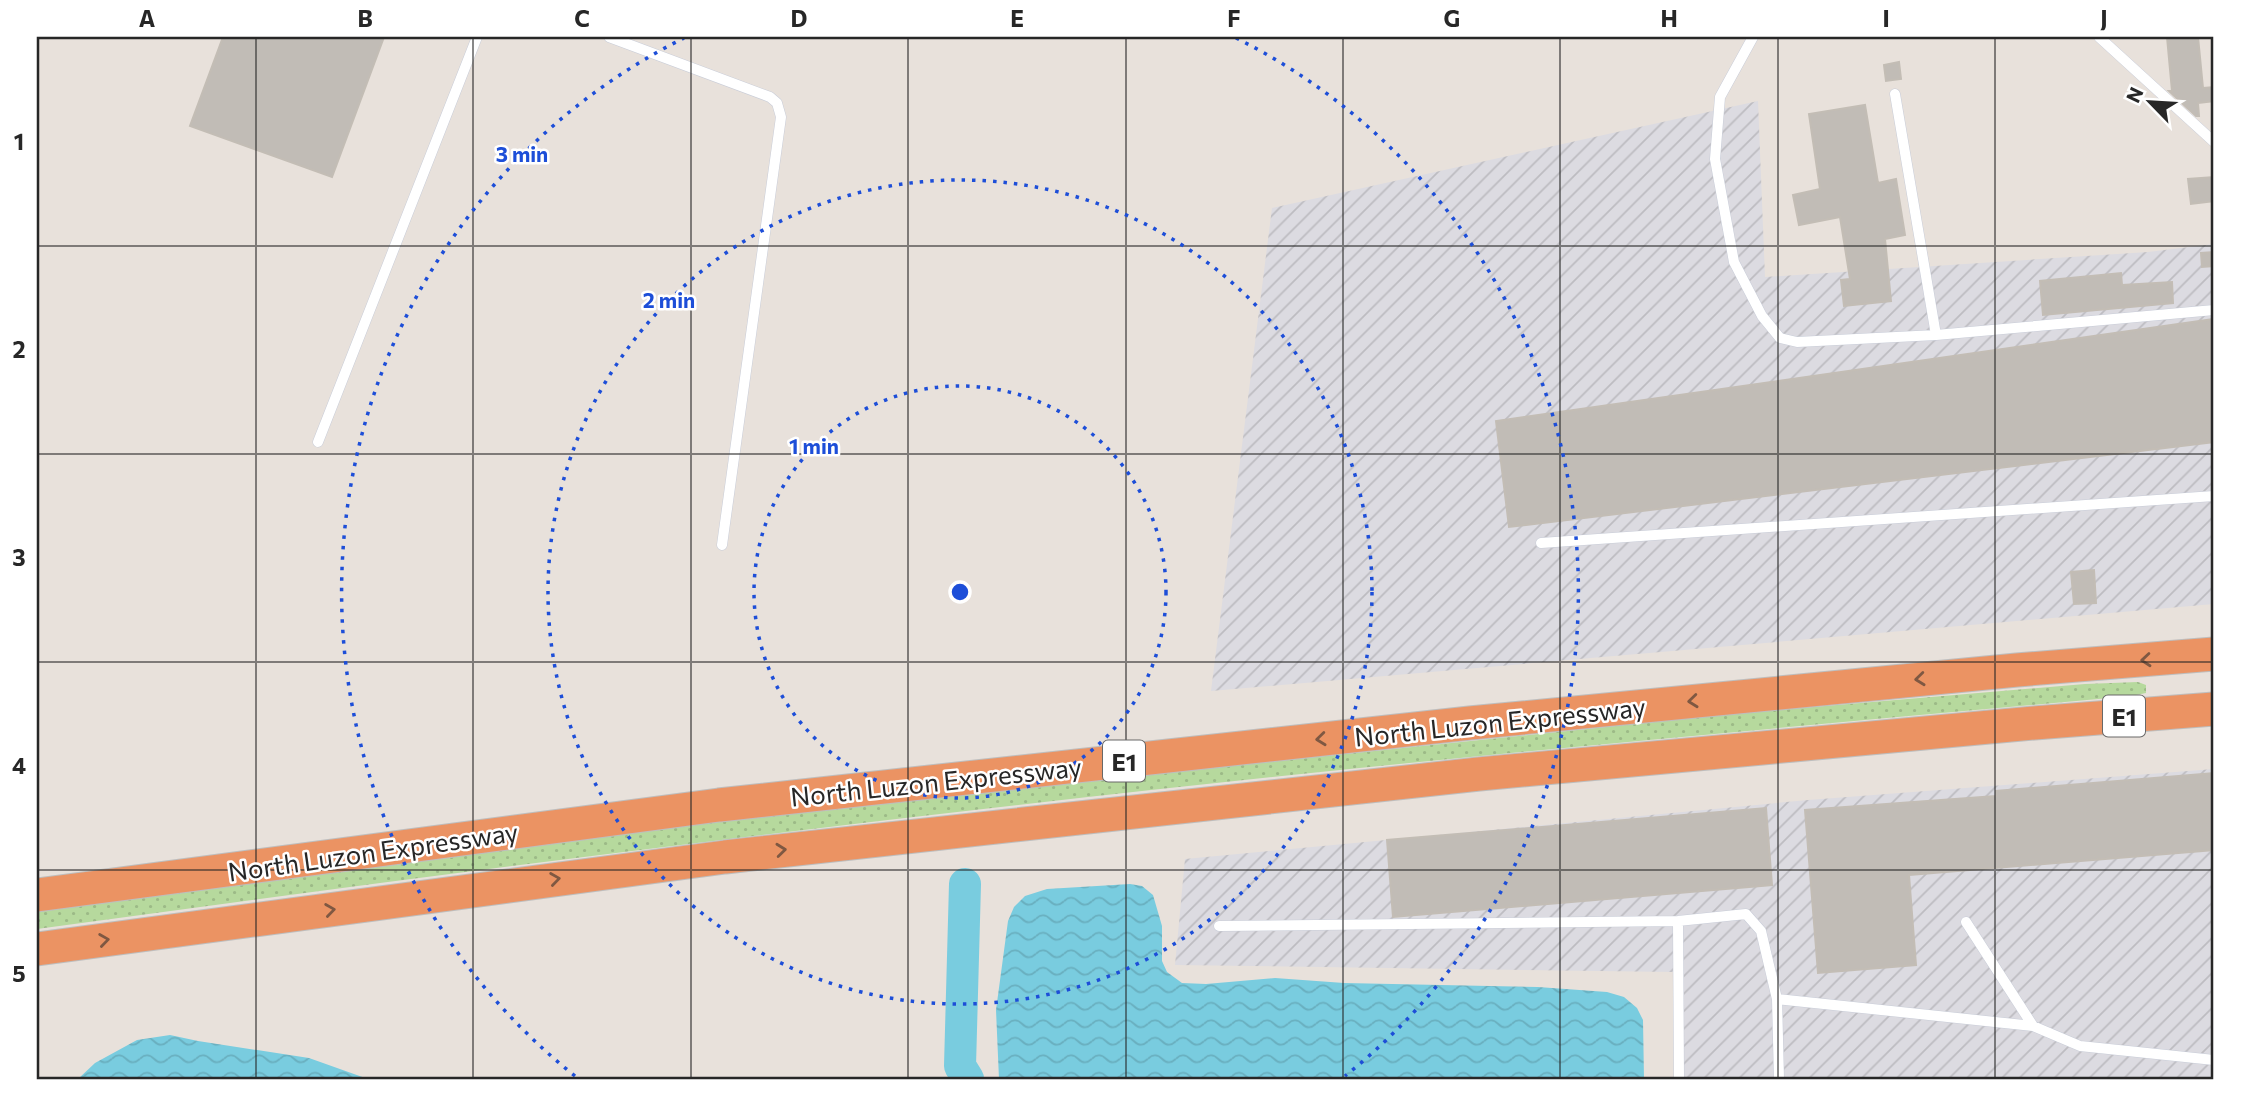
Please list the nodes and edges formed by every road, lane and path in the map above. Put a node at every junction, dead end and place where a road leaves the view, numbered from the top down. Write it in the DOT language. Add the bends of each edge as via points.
graph roads {
  1 [pos="477,37"];
  2 [pos="609,37"];
  3 [pos="1753,37"];
  4 [pos="2099,37"];
  5 [pos="1895,94"];
  6 [pos="2214,142"];
  7 [pos="2214,310"];
  8 [pos="1936,335"];
  9 [pos="318,442"];
  10 [pos="2214,496"];
  11 [pos="1541,543"];
  12 [pos="722,545"];
  13 [pos="2214,654"];
  14 [pos="2214,709"];
  15 [pos="2214,722"];
  16 [pos="2034,723"];
  17 [pos="37,895"];
  18 [pos="1678,921"];
  19 [pos="1966,922"];
  20 [pos="1219,926"];
  21 [pos="37,949"];
  22 [pos="1777,999"];
  23 [pos="2033,1026"];
  24 [pos="2214,1060"];
  25 [pos="1679,1079"];
  26 [pos="1779,1079"];
  1 -- 9 [label="lane"];
  2 -- 12 [label="lane" via="770,97 781,117"];
  3 -- 8 [label="lane" via="1720,97 1715,159 1734,262 1762,316 1780,338 1797,342"];
  4 -- 6 [label="lane"];
  5 -- 8 [label="lane"];
  7 -- 8 [label="lane"];
  10 -- 11 [label="lane"];
  13 -- 17 [label="highway, North Luzon Expressway / E1, one-way" via="1498,720 747,802"];
  14 -- 16 [label="highway, North Luzon Expressway / E1"];
  15 -- 16 [label="highway" via="2095,730"];
  21 -- 16 [label="highway, North Luzon Expressway / E1, one-way" via="725,856 1479,774"];
  18 -- 20 [label="lane"];
  18 -- 22 [label="lane" via="1746,914 1761,930"];
  18 -- 25 [label="lane"];
  19 -- 23 [label="lane"];
  22 -- 23 [label="lane"];
  22 -- 26 [label="lane"];
  23 -- 24 [label="lane" via="2080,1046"];
}
